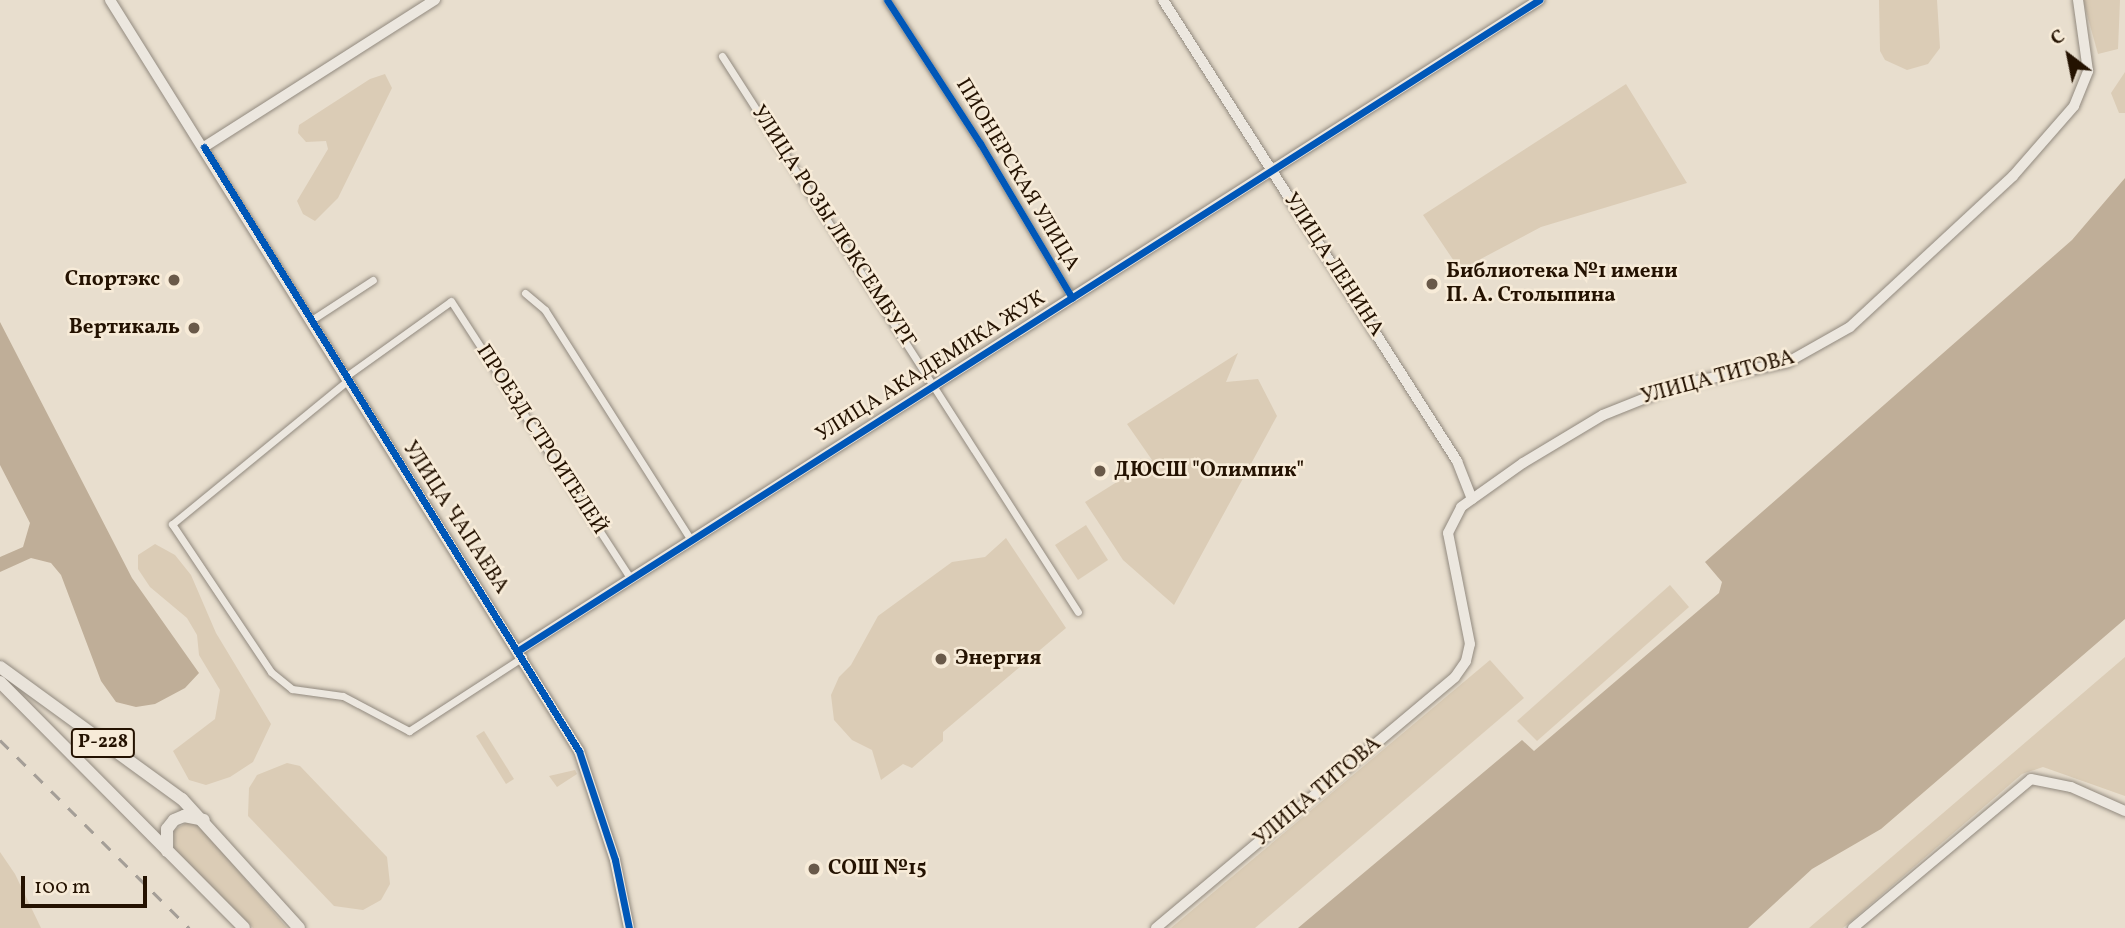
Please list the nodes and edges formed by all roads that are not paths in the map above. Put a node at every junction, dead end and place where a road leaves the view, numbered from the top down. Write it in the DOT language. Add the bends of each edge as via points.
graph roads {
  1 [pos="110,0"];
  2 [pos="435,0"];
  3 [pos="887,0"];
  4 [pos="1163,0"];
  5 [pos="1539,0"];
  6 [pos="2078,0"];
  7 [pos="722,56"];
  8 [pos="204,147"];
  9 [pos="1271,171"];
  10 [pos="373,280"];
  11 [pos="525,293"];
  12 [pos="1072,298"];
  13 [pos="310,321"];
  14 [pos="346,379"];
  15 [pos="936,384"];
  16 [pos="1472,499"];
  17 [pos="691,540"];
  18 [pos="631,579"];
  19 [pos="1079,612"];
  20 [pos="521,653"];
  21 [pos="0,667"];
  22 [pos="0,682"];
  23 [pos="2125,811"];
  24 [pos="205,820"];
  25 [pos="167,851"];
  26 [pos="244,928"];
  27 [pos="299,928"];
  28 [pos="629,928"];
  29 [pos="1156,928"];
  30 [pos="1853,928"];
  1 -- 8 [label="main road, УЛИЦА ЧАПАЕВА"];
  2 -- 8 [label="main road"];
  3 -- 12 [label="street, ПИОНЕРСКАЯ УЛИЦА"];
  4 -- 9 [label="main road, УЛИЦА ЛЕНИНА"];
  5 -- 9 [label="main road, УЛИЦА АКАДЕМИКА ЖУК"];
  6 -- 16 [label="main road, УЛИЦА ТИТОВА" via="2088,71 2074,106 2012,176 1912,274 1850,327 1788,362 1704,378 1642,397 1559,440"];
  7 -- 15 [label="street, УЛИЦА РОЗЫ ЛЮКСЕМБУРГ"];
  8 -- 13 [label="main road, УЛИЦА ЧАПАЕВА"];
  9 -- 12 [label="main road, УЛИЦА АКАДЕМИКА ЖУК"];
  9 -- 16 [label="main road, УЛИЦА ЛЕНИНА" via="1457,461"];
  10 -- 13 [label="street"];
  11 -- 17 [label="street" via="545,310"];
  12 -- 15 [label="main road, УЛИЦА АКАДЕМИКА ЖУК"];
  13 -- 14 [label="main road, УЛИЦА ЧАПАЕВА"];
  14 -- 18 [label="street, ПРОЕЗД СТРОИТЕЛЕЙ" via="452,301"];
  14 -- 20 [label="main road, УЛИЦА ЧАПАЕВА"];
  14 -- 20 [label="street" via="172,524 281,682 292,689 343,696 409,731"];
  15 -- 17 [label="main road, УЛИЦА АКАДЕМИКА ЖУК"];
  15 -- 19 [label="street, УЛИЦА РОЗЫ ЛЮКСЕМБУРГ"];
  16 -- 29 [label="main road, УЛИЦА ТИТОВА" via="1453,516 1448,533 1470,644 1455,677"];
  17 -- 18 [label="main road, УЛИЦА АКАДЕМИКА ЖУК"];
  18 -- 20 [label="main road, УЛИЦА АКАДЕМИКА ЖУК"];
  20 -- 28 [label="main road, УЛИЦА ЧАПАЕВА" via="593,780"];
  21 -- 24 [label="highway, Р-228"];
  22 -- 25 [label="highway, Р-228"];
  23 -- 30 [label="main road" via="2071,787 2031,779"];
  24 -- 25 [label="highway" via="184,816 174,820 167,829"];
  24 -- 27 [label="highway, Р-228"];
  25 -- 26 [label="highway, Р-228"];
}
